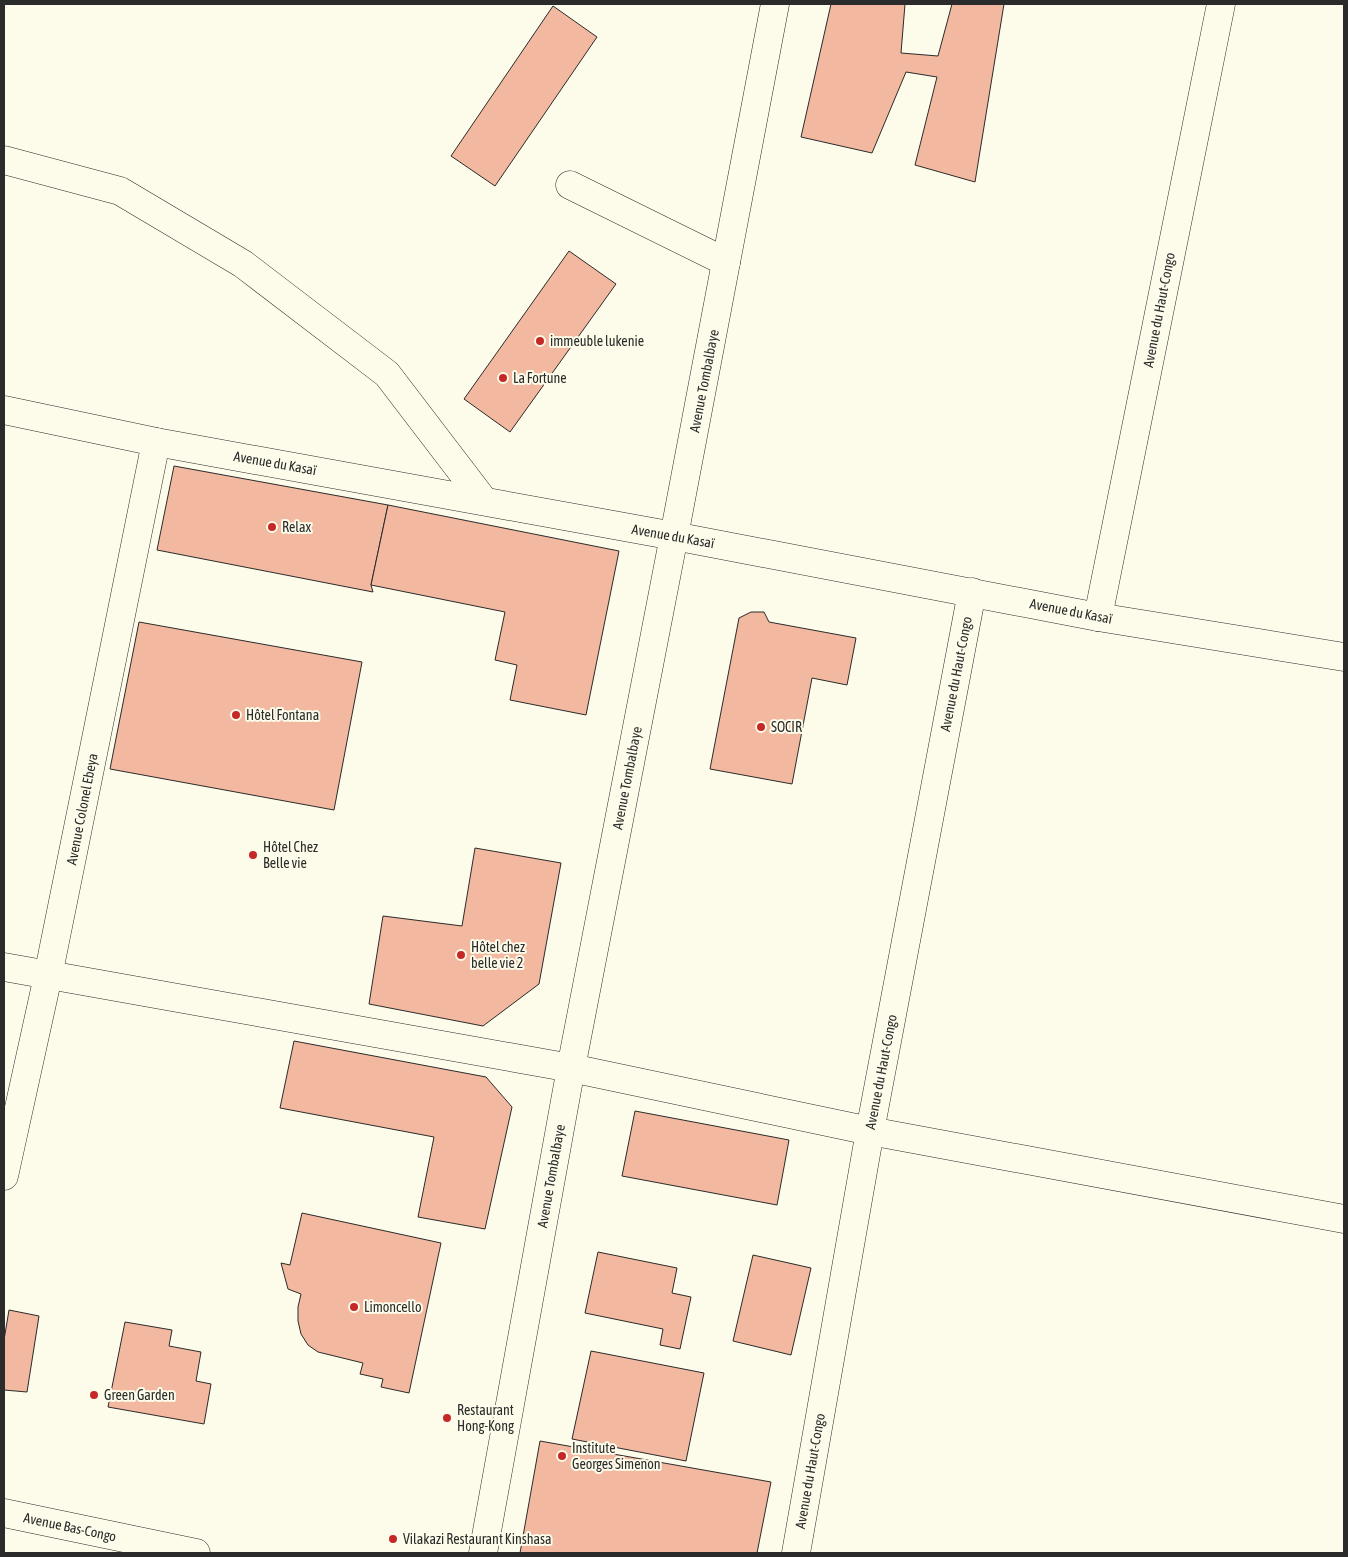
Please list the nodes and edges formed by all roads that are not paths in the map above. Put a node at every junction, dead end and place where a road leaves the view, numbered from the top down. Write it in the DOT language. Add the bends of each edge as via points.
graph roads {
  1 [pos="775,4"];
  2 [pos="1220,4"];
  3 [pos="4,160"];
  4 [pos="570,185"];
  5 [pos="726,262"];
  6 [pos="4,410"];
  7 [pos="156,442"];
  8 [pos="484,501"];
  9 [pos="674,536"];
  10 [pos="972,592"];
  11 [pos="1098,617"];
  12 [pos="1344,657"];
  13 [pos="4,967"];
  14 [pos="48,976"];
  15 [pos="571,1068"];
  16 [pos="870,1131"];
  17 [pos="4,1176"];
  18 [pos="1344,1219"];
  19 [pos="4,1513"];
  20 [pos="196,1553"];
  21 [pos="483,1553"];
  22 [pos="796,1553"];
  1 -- 5 [label="street, Avenue Tombalbaye"];
  2 -- 11 [label="street, Avenue du Haut-Congo"];
  3 -- 8 [label="street" via="120,191 242,264 387,374"];
  4 -- 5 [label="street"];
  5 -- 9 [label="street, Avenue Tombalbaye"];
  6 -- 7 [label="street, Avenue du Kasaï"];
  7 -- 8 [label="street, Avenue du Kasaï"];
  7 -- 14 [label="street, Avenue Colonel Ebeya"];
  8 -- 9 [label="street, Avenue du Kasaï"];
  9 -- 10 [label="street, Avenue du Kasaï"];
  9 -- 15 [label="street, Avenue Tombalbaye"];
  10 -- 11 [label="street, Avenue du Kasaï"];
  10 -- 16 [label="street, Avenue du Haut-Congo"];
  11 -- 12 [label="street, Avenue du Kasaï"];
  13 -- 14 [label="street"];
  14 -- 15 [label="street"];
  14 -- 17 [label="street, Avenue Colonel Ebeya"];
  15 -- 16 [label="street"];
  15 -- 21 [label="street, Avenue Tombalbaye"];
  16 -- 18 [label="street"];
  16 -- 22 [label="street, Avenue du Haut-Congo"];
  19 -- 20 [label="street, Avenue Bas-Congo"];
}
